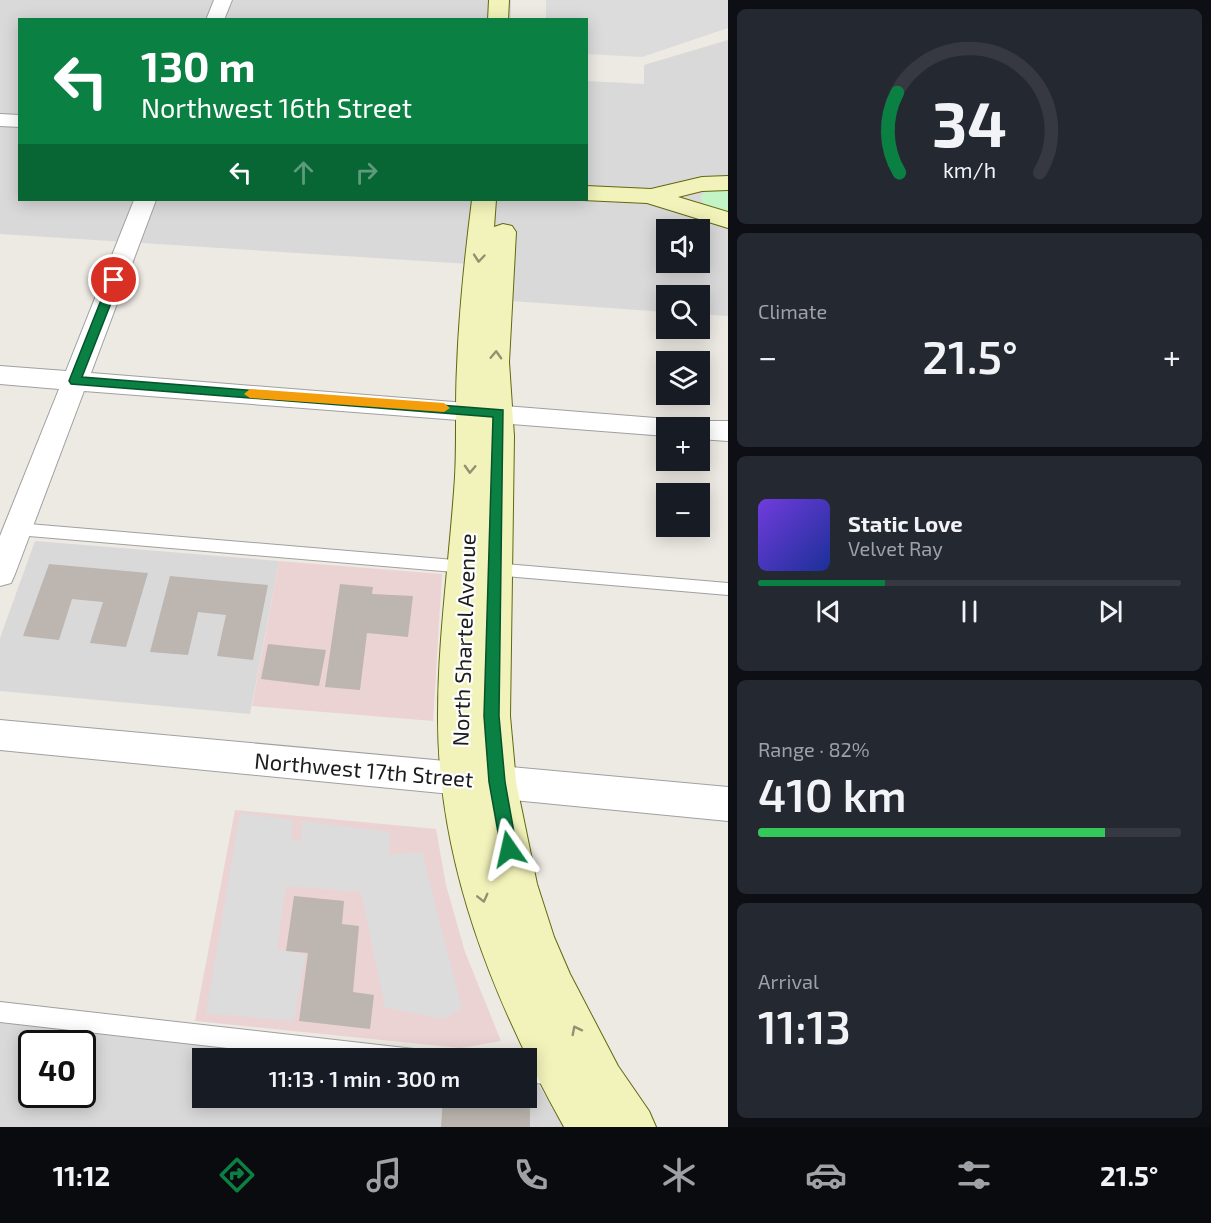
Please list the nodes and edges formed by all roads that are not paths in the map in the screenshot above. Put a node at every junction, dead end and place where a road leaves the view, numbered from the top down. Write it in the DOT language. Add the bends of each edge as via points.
graph roads {
  1 [pos="223,0"];
  2 [pos="500,0"];
  3 [pos="517,0"];
  4 [pos="216,18"];
  5 [pos="498,18"];
  6 [pos="516,18"];
  7 [pos="0,120"];
  8 [pos="18,121"];
  9 [pos="728,183"];
  10 [pos="588,193"];
  11 [pos="649,196"];
  12 [pos="145,201"];
  13 [pos="484,201"];
  14 [pos="505,201"];
  15 [pos="728,220"];
  16 [pos="0,375"];
  17 [pos="75,381"];
  18 [pos="485,412"];
  19 [pos="656,426"];
  20 [pos="710,430"];
  21 [pos="728,431"];
  22 [pos="17,529"];
  23 [pos="479,568"];
  24 [pos="0,574"];
  25 [pos="728,589"];
  26 [pos="0,735"];
  27 [pos="479,780"];
  28 [pos="728,804"];
  29 [pos="0,1012"];
  30 [pos="317,1048"];
  31 [pos="542,1074"];
  32 [pos="602,1082"];
  33 [pos="589,1127"];
  34 [pos="603,1127"];
  35 [pos="633,1127"];
  1 -- 4 [label="street"];
  2 -- 5 [label="street"];
  3 -- 6 [label="street"];
  7 -- 8 [label="street"];
  9 -- 11 [label="street" via="702,184"];
  10 -- 11 [label="street"];
  11 -- 15 [label="street"];
  12 -- 17 [label="street"];
  13 -- 18 [label="street, North Shartel Avenue, one-way" via="471,350"];
  18 -- 14 [label="street, North Shartel Avenue, one-way" via="495,362"];
  16 -- 17 [label="street"];
  17 -- 18 [label="street"];
  17 -- 22 [label="street"];
  18 -- 19 [label="street"];
  18 -- 23 [label="street, North Shartel Avenue"];
  20 -- 21 [label="street"];
  22 -- 23 [label="lane"];
  22 -- 24 [label="street"];
  23 -- 25 [label="lane"];
  23 -- 27 [label="street, North Shartel Avenue" via="492,716"];
  26 -- 27 [label="street, Northwest 17th Street"];
  27 -- 28 [label="street, Northwest 17th Street"];
  27 -- 31 [label="street, North Shartel Avenue, one-way" via="467,829 486,907"];
  32 -- 27 [label="street, North Shartel Avenue, one-way" via="534,938"];
  29 -- 30 [label="lane"];
  31 -- 32 [label="lane"];
  31 -- 33 [label="street, North Shartel Avenue"];
  32 -- 34 [label="street, North Shartel Avenue"];
  32 -- 35 [label="street"];
}
